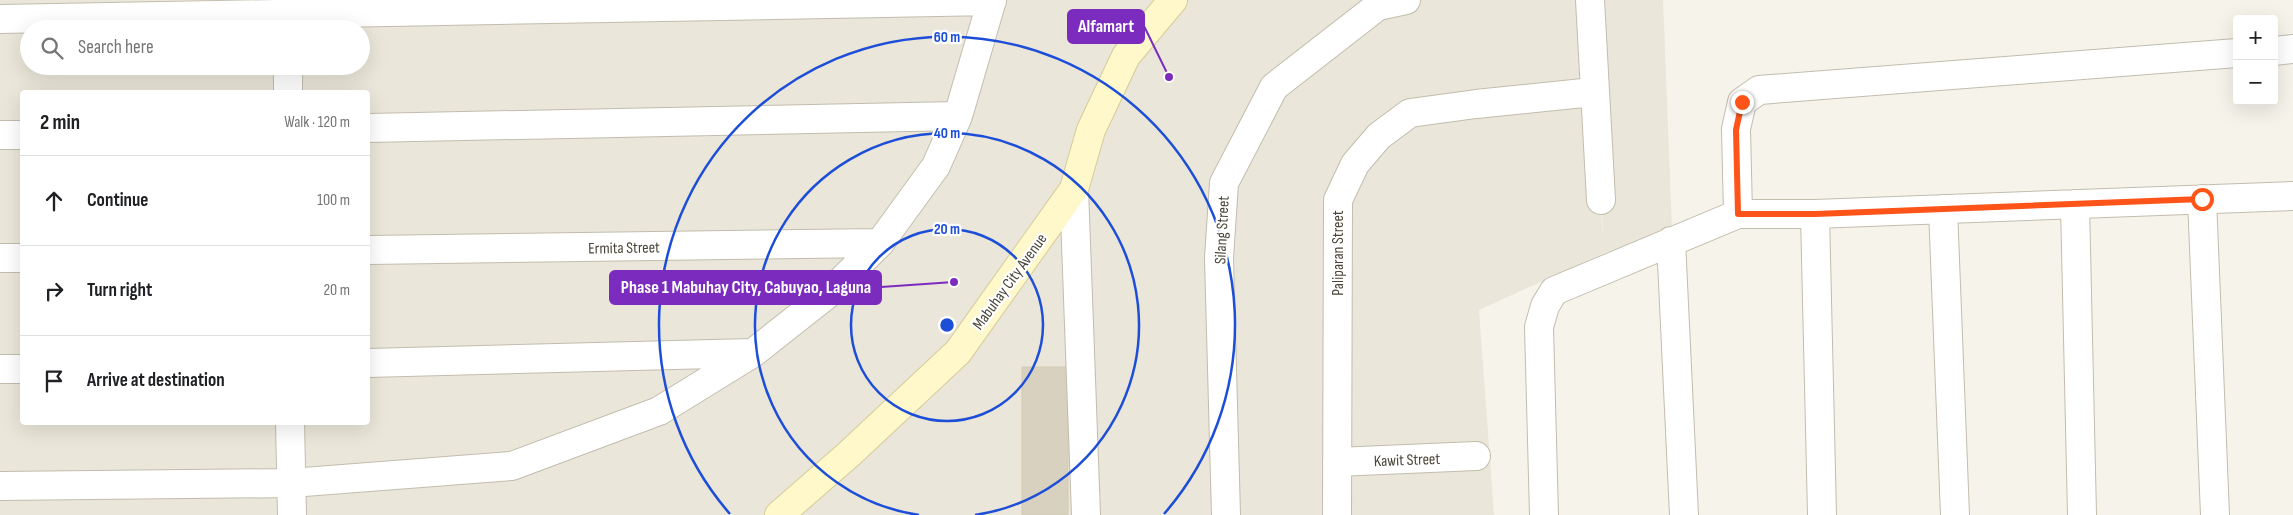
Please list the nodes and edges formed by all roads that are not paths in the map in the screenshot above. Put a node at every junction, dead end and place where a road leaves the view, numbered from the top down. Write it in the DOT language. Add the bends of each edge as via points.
graph roads {
  1 [pos="1173,0"];
  2 [pos="1406,0"];
  3 [pos="1590,0"];
  4 [pos="992,1"];
  5 [pos="286,15"];
  6 [pos="0,19"];
  7 [pos="2293,49"];
  8 [pos="2278,51"];
  9 [pos="2233,54"];
  10 [pos="288,75"];
  11 [pos="288,90"];
  12 [pos="1593,92"];
  13 [pos="958,116"];
  14 [pos="370,128"];
  15 [pos="0,135"];
  16 [pos="20,135"];
  17 [pos="1074,189"];
  18 [pos="2293,196"];
  19 [pos="2202,199"];
  20 [pos="1601,200"];
  21 [pos="2075,204"];
  22 [pos="1943,210"];
  23 [pos="1738,214"];
  24 [pos="1815,214"];
  25 [pos="1671,241"];
  26 [pos="880,243"];
  27 [pos="370,250"];
  28 [pos="0,258"];
  29 [pos="20,258"];
  30 [pos="753,353"];
  31 [pos="370,363"];
  32 [pos="0,369"];
  33 [pos="20,369"];
  34 [pos="290,425"];
  35 [pos="1476,456"];
  36 [pos="1337,462"];
  37 [pos="291,483"];
  38 [pos="0,486"];
  39 [pos="292,515"];
  40 [pos="779,515"];
  41 [pos="1086,515"];
  42 [pos="1226,515"];
  43 [pos="1337,515"];
  44 [pos="1544,515"];
  45 [pos="1684,515"];
  46 [pos="1822,515"];
  47 [pos="1955,515"];
  48 [pos="2082,515"];
  49 [pos="2215,515"];
  1 -- 17 [label="street, Mabuhay City Avenue" via="1126,56 1090,130"];
  2 -- 42 [label="street, Silang Street" via="1378,6 1274,87 1224,183 1219,258"];
  3 -- 12 [label="street"];
  4 -- 5 [label="street"];
  4 -- 13 [label="street"];
  5 -- 6 [label="street"];
  7 -- 8 [label="street"];
  9 -- 23 [label="street" via="1759,90 1742,102 1736,130"];
  10 -- 11 [label="street"];
  12 -- 20 [label="street"];
  12 -- 36 [label="street, Paliparan Street" via="1410,113 1379,136 1354,164 1338,200"];
  13 -- 14 [label="street"];
  13 -- 26 [label="street" via="936,166"];
  15 -- 16 [label="street"];
  17 -- 40 [label="street, Mabuhay City Avenue" via="958,352"];
  17 -- 41 [label="street"];
  18 -- 19 [label="street"];
  19 -- 21 [label="street"];
  19 -- 49 [label="street"];
  21 -- 22 [label="street"];
  21 -- 48 [label="street"];
  22 -- 24 [label="street"];
  22 -- 47 [label="street"];
  23 -- 24 [label="street"];
  23 -- 25 [label="street"];
  24 -- 46 [label="street"];
  25 -- 44 [label="street" via="1554,291 1545,306 1539,327"];
  25 -- 45 [label="street"];
  26 -- 27 [label="street, Ermita Street"];
  26 -- 30 [label="street" via="829,293"];
  28 -- 29 [label="street"];
  30 -- 31 [label="street"];
  30 -- 37 [label="street" via="659,411 512,466"];
  32 -- 33 [label="street"];
  34 -- 37 [label="street"];
  35 -- 36 [label="street, Kawit Street"];
  36 -- 43 [label="street, Paliparan Street"];
  37 -- 38 [label="street"];
  37 -- 39 [label="street"];
}
